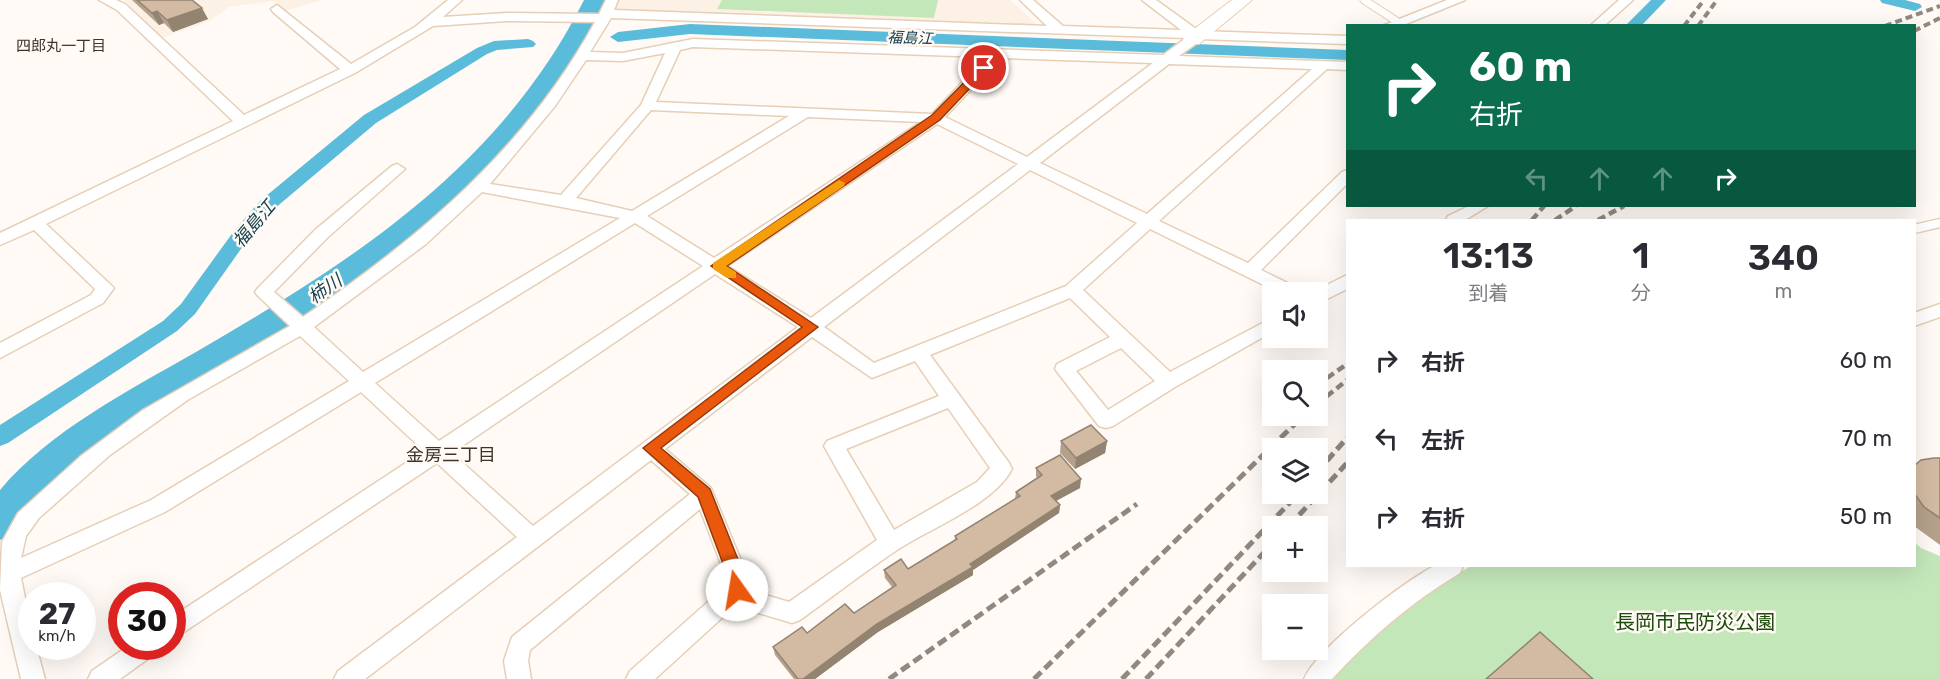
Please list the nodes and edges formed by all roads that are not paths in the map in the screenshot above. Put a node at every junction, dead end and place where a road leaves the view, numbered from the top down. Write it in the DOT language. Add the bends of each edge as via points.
graph roads {
  1 [pos="105,0"];
  2 [pos="456,0"];
  3 [pos="612,0"];
  4 [pos="1026,0"];
  5 [pos="1148,0"];
  6 [pos="1243,0"];
  7 [pos="1364,0"];
  8 [pos="1459,0"];
  9 [pos="1627,0"];
  10 [pos="277,9"];
  11 [pos="604,17"];
  12 [pos="430,22"];
  13 [pos="1393,24"];
  14 [pos="1598,24"];
  15 [pos="1060,30"];
  16 [pos="1195,38"];
  17 [pos="1346,40"];
  18 [pos="675,46"];
  19 [pos="997,54"];
  20 [pos="581,56"];
  21 [pos="1169,57"];
  22 [pos="1339,67"];
  23 [pos="350,70"];
  24 [pos="647,105"];
  25 [pos="808,111"];
  26 [pos="936,118"];
  27 [pos="244,123"];
  28 [pos="1030,164"];
  29 [pos="397,169"];
  30 [pos="1346,176"];
  31 [pos="482,187"];
  32 [pos="565,201"];
  33 [pos="1478,207"];
  34 [pos="637,217"];
  35 [pos="1456,219"];
  36 [pos="36,223"];
  37 [pos="1148,223"];
  38 [pos="1940,223"];
  39 [pos="1916,229"];
  40 [pos="0,240"];
  41 [pos="717,266"];
  42 [pos="1250,271"];
  43 [pos="1272,282"];
  44 [pos="1346,282"];
  45 [pos="1072,290"];
  46 [pos="1328,292"];
  47 [pos="1940,310"];
  48 [pos="1916,319"];
  49 [pos="301,325"];
  50 [pos="811,327"];
  51 [pos="1262,330"];
  52 [pos="1124,338"];
  53 [pos="0,351"];
  54 [pos="918,352"];
  55 [pos="1168,382"];
  56 [pos="362,383"];
  57 [pos="950,399"];
  58 [pos="651,448"];
  59 [pos="437,452"];
  60 [pos="704,494"];
  61 [pos="532,538"];
  62 [pos="890,543"];
  63 [pos="1450,567"];
  64 [pos="4,575"];
  65 [pos="730,595"];
  66 [pos="186,621"];
  67 [pos="128,660"];
  68 [pos="33,679"];
  69 [pos="100,679"];
  70 [pos="346,679"];
  71 [pos="519,679"];
  72 [pos="638,679"];
  73 [pos="1316,679"];
  1 -- 27 [label="street" via="121,8"];
  2 -- 12 [label="street"];
  3 -- 11 [label="street"];
  4 -- 15 [label="street"];
  5 -- 16 [label="street"];
  6 -- 16 [label="street"];
  7 -- 13 [label="lane"];
  8 -- 13 [label="street"];
  9 -- 14 [label="street"];
  10 -- 23 [label="street"];
  11 -- 12 [label="street"];
  11 -- 15 [label="street"];
  11 -- 20 [label="street"];
  12 -- 23 [label="street"];
  15 -- 16 [label="street"];
  16 -- 17 [label="street"];
  16 -- 21 [label="street"];
  18 -- 19 [label="street"];
  18 -- 20 [label="street" via="623,57"];
  18 -- 24 [label="street"];
  19 -- 21 [label="street"];
  19 -- 26 [label="street"];
  20 -- 31 [label="street" via="540,119"];
  21 -- 22 [label="street"];
  21 -- 28 [label="street"];
  22 -- 37 [label="street"];
  23 -- 27 [label="street"];
  24 -- 25 [label="street"];
  24 -- 32 [label="street"];
  25 -- 26 [label="street"];
  25 -- 34 [label="street"];
  26 -- 28 [label="street"];
  26 -- 41 [label="street"];
  27 -- 36 [label="street"];
  28 -- 37 [label="street"];
  28 -- 50 [label="street"];
  29 -- 49 [label="street" via="321,234 264,292"];
  30 -- 42 [label="street"];
  31 -- 32 [label="street"];
  31 -- 49 [label="street" via="397,258"];
  32 -- 34 [label="street"];
  33 -- 35 [label="street"];
  34 -- 41 [label="street"];
  34 -- 56 [label="street"];
  36 -- 40 [label="street"];
  36 -- 53 [label="street" via="105,288 98,299"];
  37 -- 42 [label="street"];
  37 -- 45 [label="street"];
  38 -- 39 [label="lane"];
  41 -- 50 [label="street"];
  41 -- 59 [label="street"];
  42 -- 43 [label="street"];
  44 -- 46 [label="street"];
  45 -- 52 [label="street"];
  45 -- 54 [label="street"];
  47 -- 48 [label="street"];
  49 -- 56 [label="street"];
  49 -- 64 [label="street" via="180,395 81,468 20,526"];
  50 -- 54 [label="street" via="872,371"];
  50 -- 58 [label="street"];
  51 -- 55 [label="street"];
  52 -- 55 [label="street"];
  52 -- 55 [label="street" via="1064,369 1106,422"];
  54 -- 57 [label="street"];
  56 -- 59 [label="street"];
  56 -- 64 [label="street" via="158,506"];
  57 -- 62 [label="street" via="1002,470 984,488"];
  57 -- 62 [label="street" via="834,446"];
  58 -- 60 [label="street"];
  58 -- 61 [label="street"];
  59 -- 61 [label="street"];
  59 -- 66 [label="street"];
  60 -- 65 [label="street" via="736,577 737,590"];
  60 -- 71 [label="street" via="520,644 516,661"];
  61 -- 70 [label="street"];
  62 -- 65 [label="street" via="792,613"];
  63 -- 73 [label="street" via="1407,592 1365,628"];
  64 -- 68 [label="street"];
  65 -- 72 [label="street"];
  67 -- 69 [label="street"];
}
